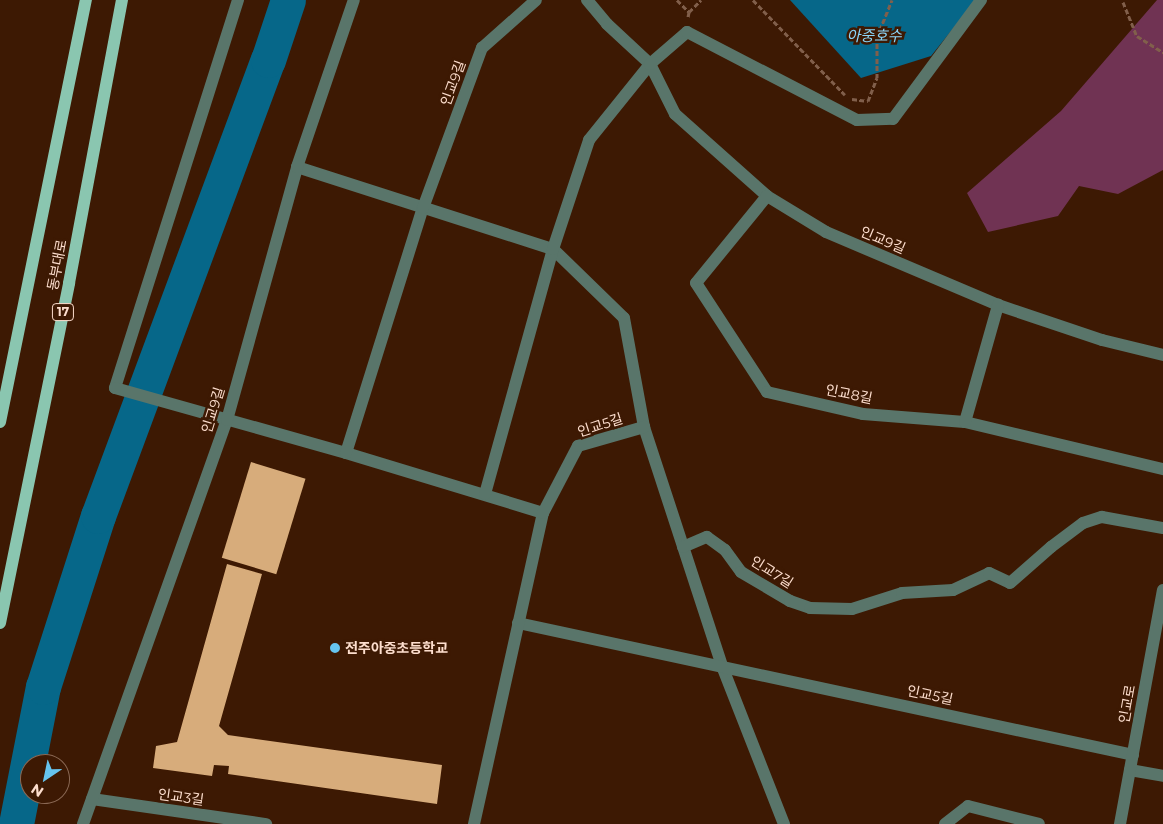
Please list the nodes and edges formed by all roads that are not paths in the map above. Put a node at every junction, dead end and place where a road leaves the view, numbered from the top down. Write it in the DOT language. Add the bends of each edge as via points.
graph roads {
  1 [pos="86,0"];
  2 [pos="122,0"];
  3 [pos="238,0"];
  4 [pos="354,0"];
  5 [pos="536,0"];
  6 [pos="587,0"];
  7 [pos="981,0"];
  8 [pos="650,64"];
  9 [pos="296,167"];
  10 [pos="767,196"];
  11 [pos="424,208"];
  12 [pos="553,249"];
  13 [pos="998,305"];
  14 [pos="1163,355"];
  15 [pos="227,420"];
  16 [pos="0,422"];
  17 [pos="965,422"];
  18 [pos="644,427"];
  19 [pos="346,453"];
  20 [pos="1163,468"];
  21 [pos="485,494"];
  22 [pos="543,513"];
  23 [pos="1163,528"];
  24 [pos="683,547"];
  25 [pos="1163,590"];
  26 [pos="0,623"];
  27 [pos="518,623"];
  28 [pos="722,666"];
  29 [pos="1133,755"];
  30 [pos="1130,770"];
  31 [pos="1163,776"];
  32 [pos="92,800"];
  33 [pos="82,824"];
  34 [pos="266,824"];
  35 [pos="474,824"];
  36 [pos="784,824"];
  37 [pos="945,824"];
  38 [pos="1039,824"];
  39 [pos="1120,824"];
  1 -- 16 [label="main road, 동부대로"];
  2 -- 26 [label="main road, 동부대로 / 17"];
  3 -- 15 [label="street" via="115,388"];
  4 -- 9 [label="street, 인교9길"];
  5 -- 11 [label="street, 인교9길" via="482,48"];
  6 -- 8 [label="street, 인교9길" via="607,24"];
  7 -- 8 [label="street" via="893,119 857,120 687,32"];
  8 -- 10 [label="street, 인교9길" via="675,114"];
  8 -- 12 [label="street" via="589,140"];
  9 -- 11 [label="street"];
  9 -- 15 [label="street, 인교9길"];
  10 -- 13 [label="street, 인교9길" via="826,232"];
  10 -- 17 [label="street, 인교8길" via="696,283 767,392 862,414"];
  11 -- 12 [label="street"];
  11 -- 19 [label="street, 인교9길"];
  12 -- 18 [label="street" via="624,318"];
  12 -- 21 [label="street"];
  13 -- 14 [label="street, 인교9길" via="1102,340"];
  13 -- 17 [label="street"];
  15 -- 19 [label="street"];
  15 -- 32 [label="street, 인교9길"];
  17 -- 20 [label="street, 인교8길"];
  18 -- 22 [label="street, 인교5길" via="578,446"];
  18 -- 24 [label="street"];
  19 -- 21 [label="street"];
  21 -- 22 [label="street"];
  22 -- 27 [label="street, 인교5길"];
  23 -- 24 [label="street, 인교7길" via="1102,517 1083,523 1010,583 990,573 953,590 902,593 852,609 810,608 790,601 741,572 725,550 707,537"];
  24 -- 28 [label="street"];
  25 -- 29 [label="street, 인교로"];
  27 -- 28 [label="street, 인교5길"];
  27 -- 35 [label="street, 인교5길"];
  28 -- 29 [label="street, 인교5길"];
  28 -- 36 [label="street"];
  29 -- 30 [label="street, 인교로"];
  30 -- 31 [label="street"];
  30 -- 39 [label="street, 인교로"];
  32 -- 33 [label="street, 인교9길"];
  32 -- 34 [label="street, 인교3길"];
  37 -- 38 [label="street" via="968,806"];
}
